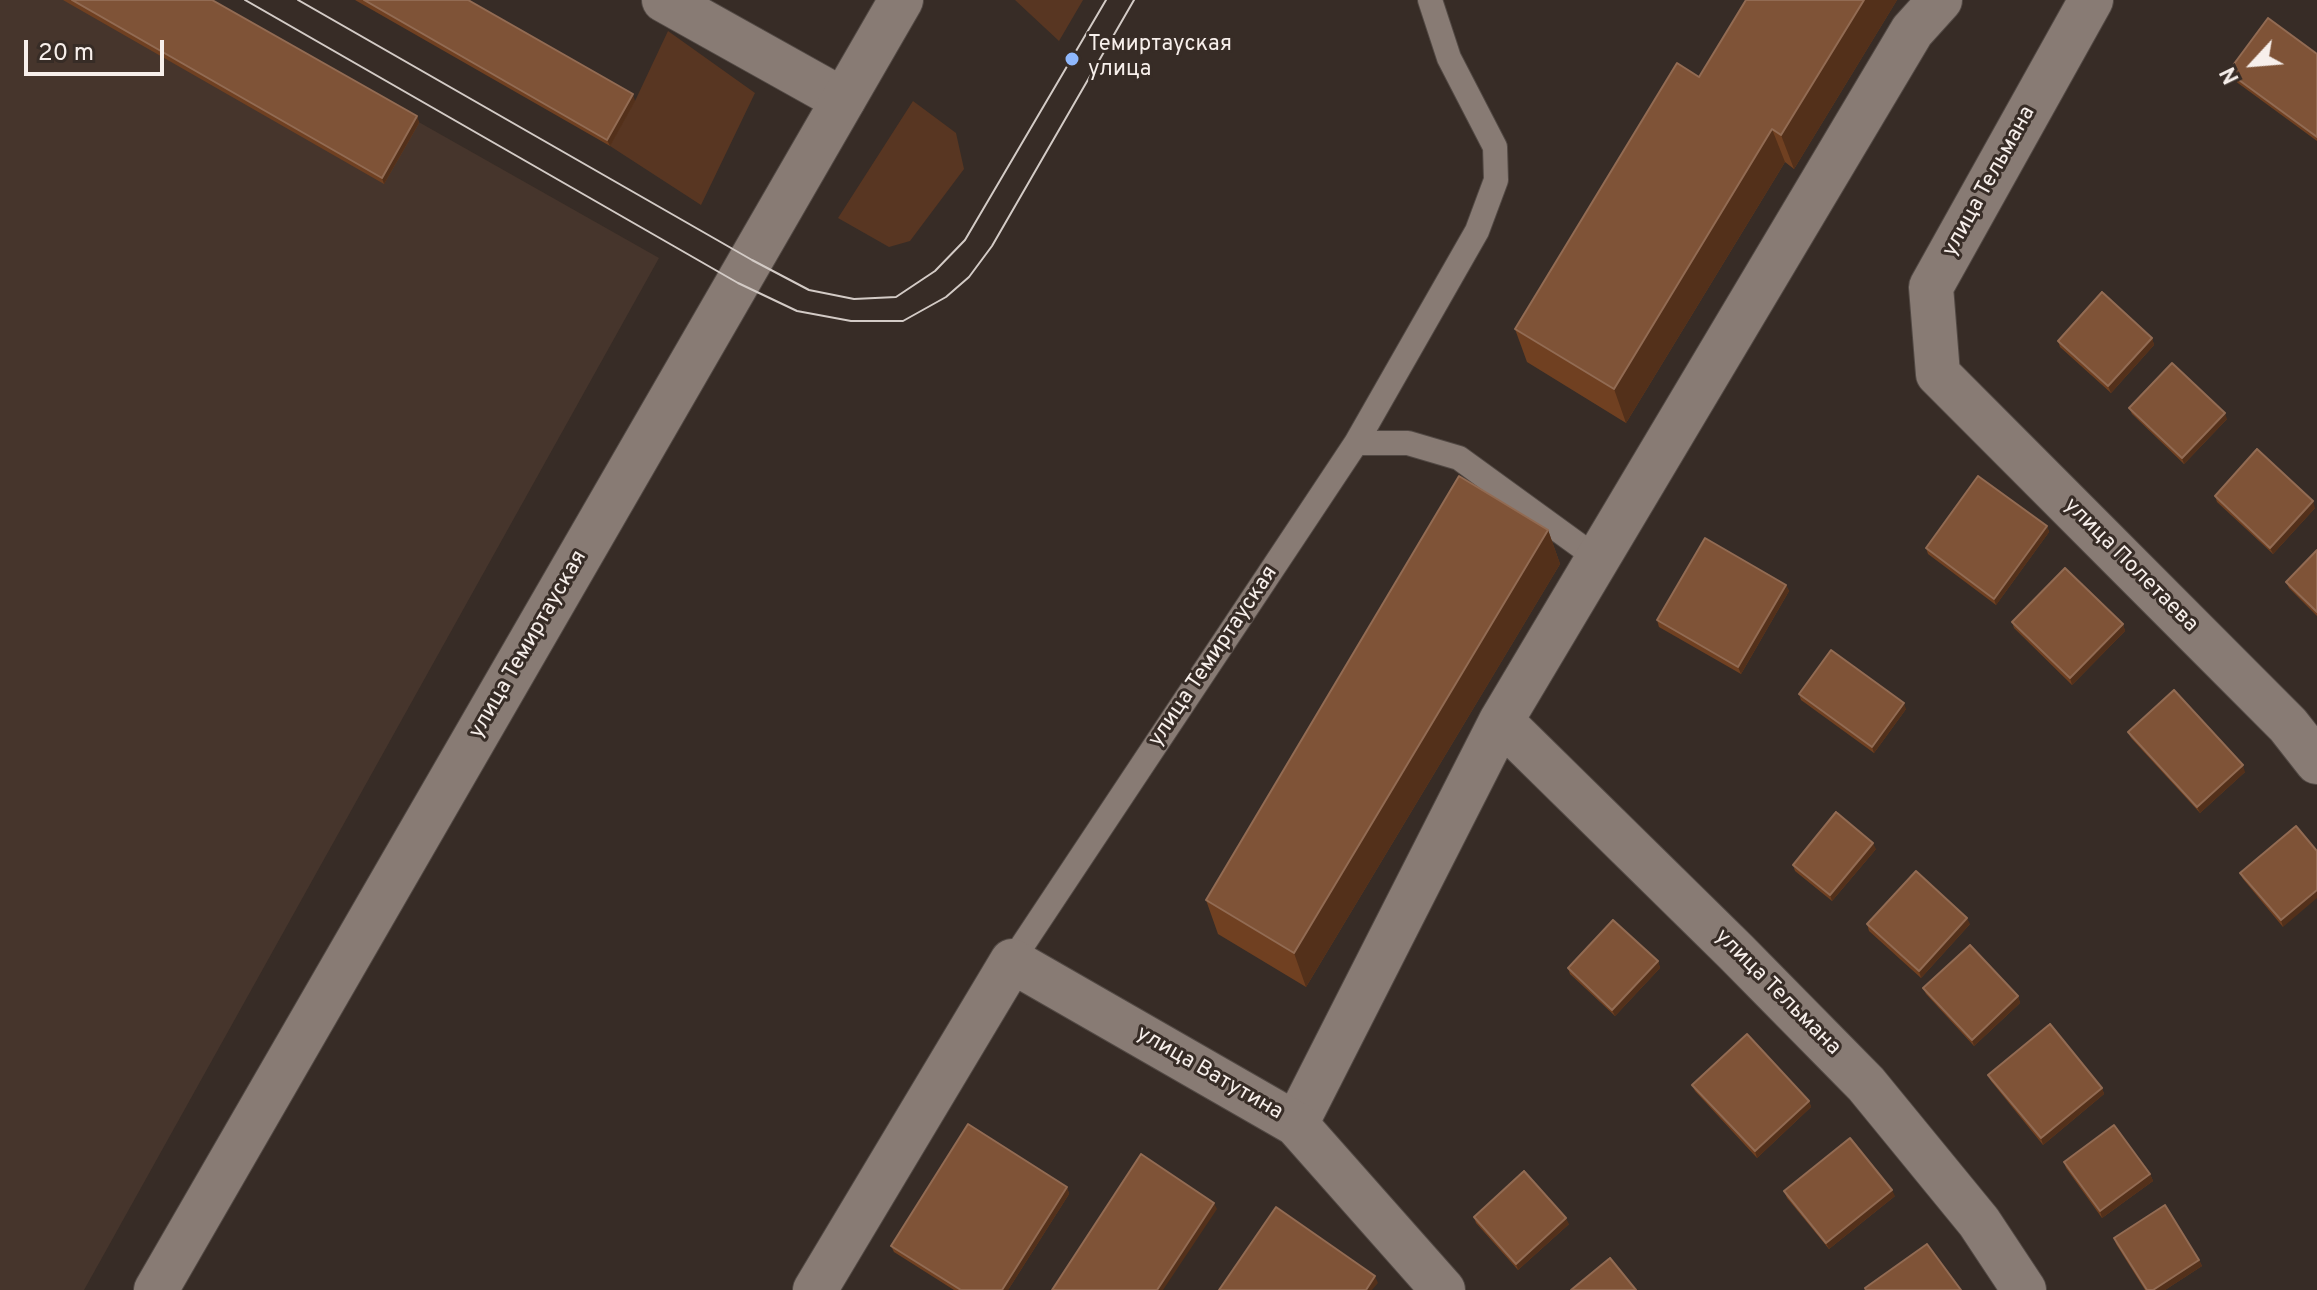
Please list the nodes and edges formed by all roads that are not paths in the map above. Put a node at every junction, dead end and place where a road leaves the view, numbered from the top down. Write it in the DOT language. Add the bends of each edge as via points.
graph roads {
  1 [pos="664,0"];
  2 [pos="901,0"];
  3 [pos="1430,0"];
  4 [pos="1940,0"];
  5 [pos="2091,0"];
  6 [pos="843,100"];
  7 [pos="1938,374"];
  8 [pos="1356,443"];
  9 [pos="1598,559"];
  10 [pos="1501,721"];
  11 [pos="2317,762"];
  12 [pos="1012,961"];
  13 [pos="1296,1124"];
  14 [pos="156,1290"];
  15 [pos="815,1290"];
  16 [pos="1443,1290"];
  17 [pos="2024,1290"];
  1 -- 6 [label="street"];
  2 -- 6 [label="street, улица Темиртауская"];
  3 -- 8 [label="lane, улица Темиртауская" via="1449,58 1495,147 1496,180 1477,231"];
  4 -- 9 [label="street" via="1912,31"];
  5 -- 7 [label="street, улица Тельмана" via="1931,287"];
  6 -- 14 [label="street, улица Темиртауская"];
  7 -- 11 [label="street, улица Полетаева" via="2288,725"];
  8 -- 9 [label="lane" via="1408,443 1459,458"];
  8 -- 12 [label="lane, улица Темиртауская"];
  9 -- 10 [label="street"];
  10 -- 13 [label="street"];
  10 -- 17 [label="street, улица Тельмана" via="1866,1084 1979,1222"];
  12 -- 13 [label="street, улица Ватутина"];
  12 -- 15 [label="street, улица Темиртауская"];
  13 -- 16 [label="street, улица Ватутина"];
}
